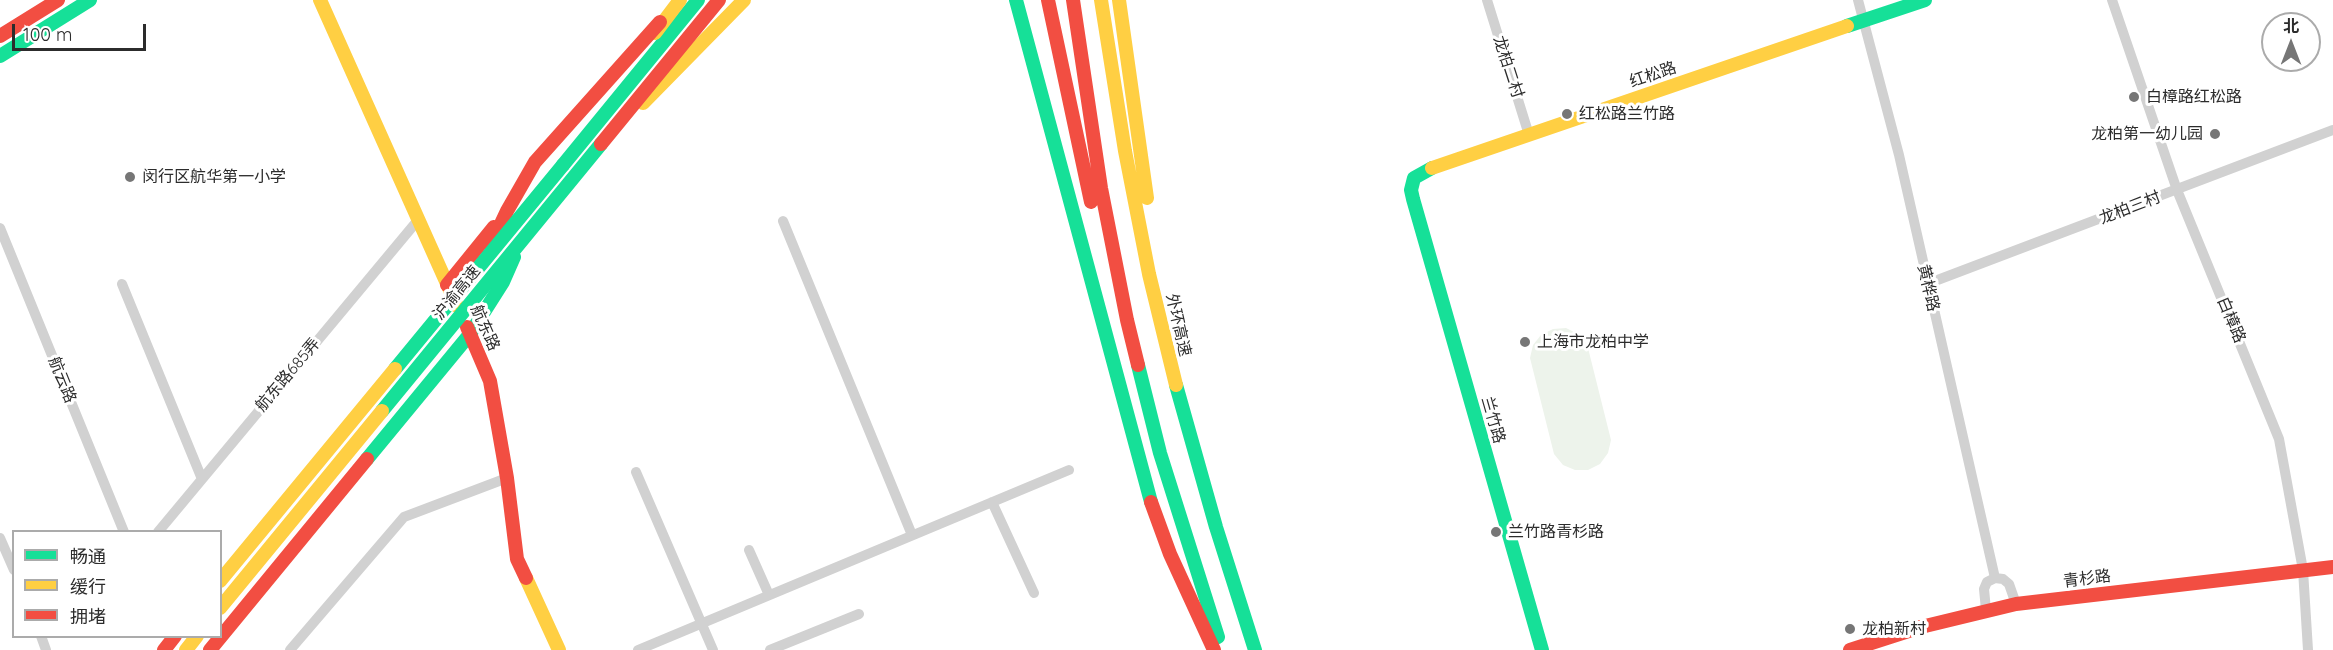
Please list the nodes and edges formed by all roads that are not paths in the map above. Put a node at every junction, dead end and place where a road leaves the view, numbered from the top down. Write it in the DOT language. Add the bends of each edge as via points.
graph roads {
  1 [pos="58,0"];
  2 [pos="90,0"];
  3 [pos="321,0"];
  4 [pos="679,0"];
  5 [pos="698,0"];
  6 [pos="714,0"];
  7 [pos="719,0"];
  8 [pos="730,0"];
  9 [pos="744,0"];
  10 [pos="1016,0"];
  11 [pos="1047,0"];
  12 [pos="1073,0"];
  13 [pos="1101,0"];
  14 [pos="1119,0"];
  15 [pos="1487,0"];
  16 [pos="1858,0"];
  17 [pos="1925,0"];
  18 [pos="2112,0"];
  19 [pos="1863,20"];
  20 [pos="688,30"];
  21 [pos="0,36"];
  22 [pos="0,56"];
  23 [pos="2333,130"];
  24 [pos="1529,135"];
  25 [pos="606,138"];
  26 [pos="562,165"];
  27 [pos="2177,190"];
  28 [pos="1413,199"];
  29 [pos="507,211"];
  30 [pos="418,220"];
  31 [pos="783,221"];
  32 [pos="0,228"];
  33 [pos="122,284"];
  34 [pos="1927,284"];
  35 [pos="447,285"];
  36 [pos="455,302"];
  37 [pos="470,334"];
  38 [pos="1177,390"];
  39 [pos="1160,453"];
  40 [pos="1069,470"];
  41 [pos="636,472"];
  42 [pos="507,478"];
  43 [pos="202,479"];
  44 [pos="992,502"];
  45 [pos="124,530"];
  46 [pos="159,530"];
  47 [pos="912,535"];
  48 [pos="0,538"];
  49 [pos="749,550"];
  50 [pos="12,565"];
  51 [pos="2333,567"];
  52 [pos="2303,570"];
  53 [pos="1995,578"];
  54 [pos="222,580"];
  55 [pos="222,590"];
  56 [pos="1034,593"];
  57 [pos="769,595"];
  58 [pos="2016,604"];
  59 [pos="222,606"];
  60 [pos="1986,610"];
  61 [pos="859,614"];
  62 [pos="701,624"];
  63 [pos="222,635"];
  64 [pos="220,638"];
  65 [pos="179,642"];
  66 [pos="164,650"];
  67 [pos="210,650"];
  68 [pos="290,650"];
  69 [pos="559,650"];
  70 [pos="638,650"];
  71 [pos="713,650"];
  72 [pos="770,650"];
  73 [pos="1214,650"];
  74 [pos="1222,650"];
  75 [pos="1255,650"];
  76 [pos="1542,650"];
  77 [pos="1850,650"];
  78 [pos="2308,650"];
  1 -- 21 [label="main road"];
  2 -- 22 [label="main road"];
  3 -- 30 [label="main road, 航东路"];
  4 -- 26 [label="main road"];
  4 -- 29 [label="main road" via="536,162"];
  5 -- 26 [label="main road, 沪渝高速"];
  6 -- 20 [label="main road"];
  7 -- 25 [label="main road, 沪渝高速, bridge"];
  8 -- 20 [label="main road" via="717,15"];
  9 -- 25 [label="main road, bridge"];
  10 -- 73 [label="main road" via="1153,508"];
  11 -- 39 [label="main road" via="1121,322"];
  12 -- 39 [label="main road" via="1103,199 1127,320"];
  13 -- 38 [label="main road, 外环高速" via="1125,151"];
  14 -- 38 [label="main road"];
  15 -- 24 [label="street, 龙柏二村"];
  16 -- 19 [label="street, 黄桦路"];
  17 -- 19 [label="main road, 红松路"];
  18 -- 27 [label="street, 白樟路"];
  19 -- 24 [label="main road, 红松路"];
  19 -- 34 [label="street, 黄桦路" via="1899,155"];
  20 -- 37 [label="main road" via="592,143 524,235 503,282"];
  23 -- 27 [label="street, 龙柏三村"];
  24 -- 28 [label="main road, 红松路" via="1420,173 1412,185"];
  25 -- 59 [label="main road, 沪渝高速, bridge"];
  26 -- 54 [label="main road, 沪渝高速, bridge"];
  27 -- 34 [label="street, 龙柏三村"];
  27 -- 52 [label="street, 白樟路" via="2280,439"];
  28 -- 76 [label="main road, 兰竹路"];
  29 -- 35 [label="main road"];
  29 -- 36 [label="main road" via="480,270"];
  30 -- 35 [label="main road, 航东路"];
  30 -- 43 [label="street, 航东路685弄"];
  31 -- 47 [label="street"];
  32 -- 45 [label="street, 航云路"];
  33 -- 43 [label="street"];
  34 -- 53 [label="street, 黄桦路"];
  35 -- 36 [label="main road, 航东路"];
  36 -- 37 [label="main road, 航东路"];
  36 -- 55 [label="main road"];
  37 -- 42 [label="main road, 航东路" via="490,381"];
  37 -- 63 [label="main road"];
  38 -- 75 [label="main road, 外环高速"];
  39 -- 74 [label="main road"];
  40 -- 44 [label="street"];
  41 -- 62 [label="street"];
  42 -- 68 [label="street" via="404,517"];
  42 -- 69 [label="main road, 航东路" via="517,559"];
  43 -- 46 [label="street, 航东路685弄"];
  44 -- 47 [label="street"];
  44 -- 56 [label="street"];
  47 -- 57 [label="street"];
  48 -- 50 [label="street"];
  49 -- 57 [label="street"];
  51 -- 52 [label="main road, 青杉路"];
  52 -- 58 [label="main road, 青杉路"];
  52 -- 78 [label="street, 白樟路"];
  53 -- 58 [label="street" via="2009,584"];
  53 -- 60 [label="street" via="1986,585"];
  57 -- 62 [label="street"];
  58 -- 60 [label="main road, 青杉路"];
  60 -- 77 [label="main road, 青杉路"];
  61 -- 72 [label="street"];
  62 -- 70 [label="street"];
  62 -- 71 [label="street"];
  64 -- 67 [label="main road"];
  65 -- 66 [label="main road"];
}
